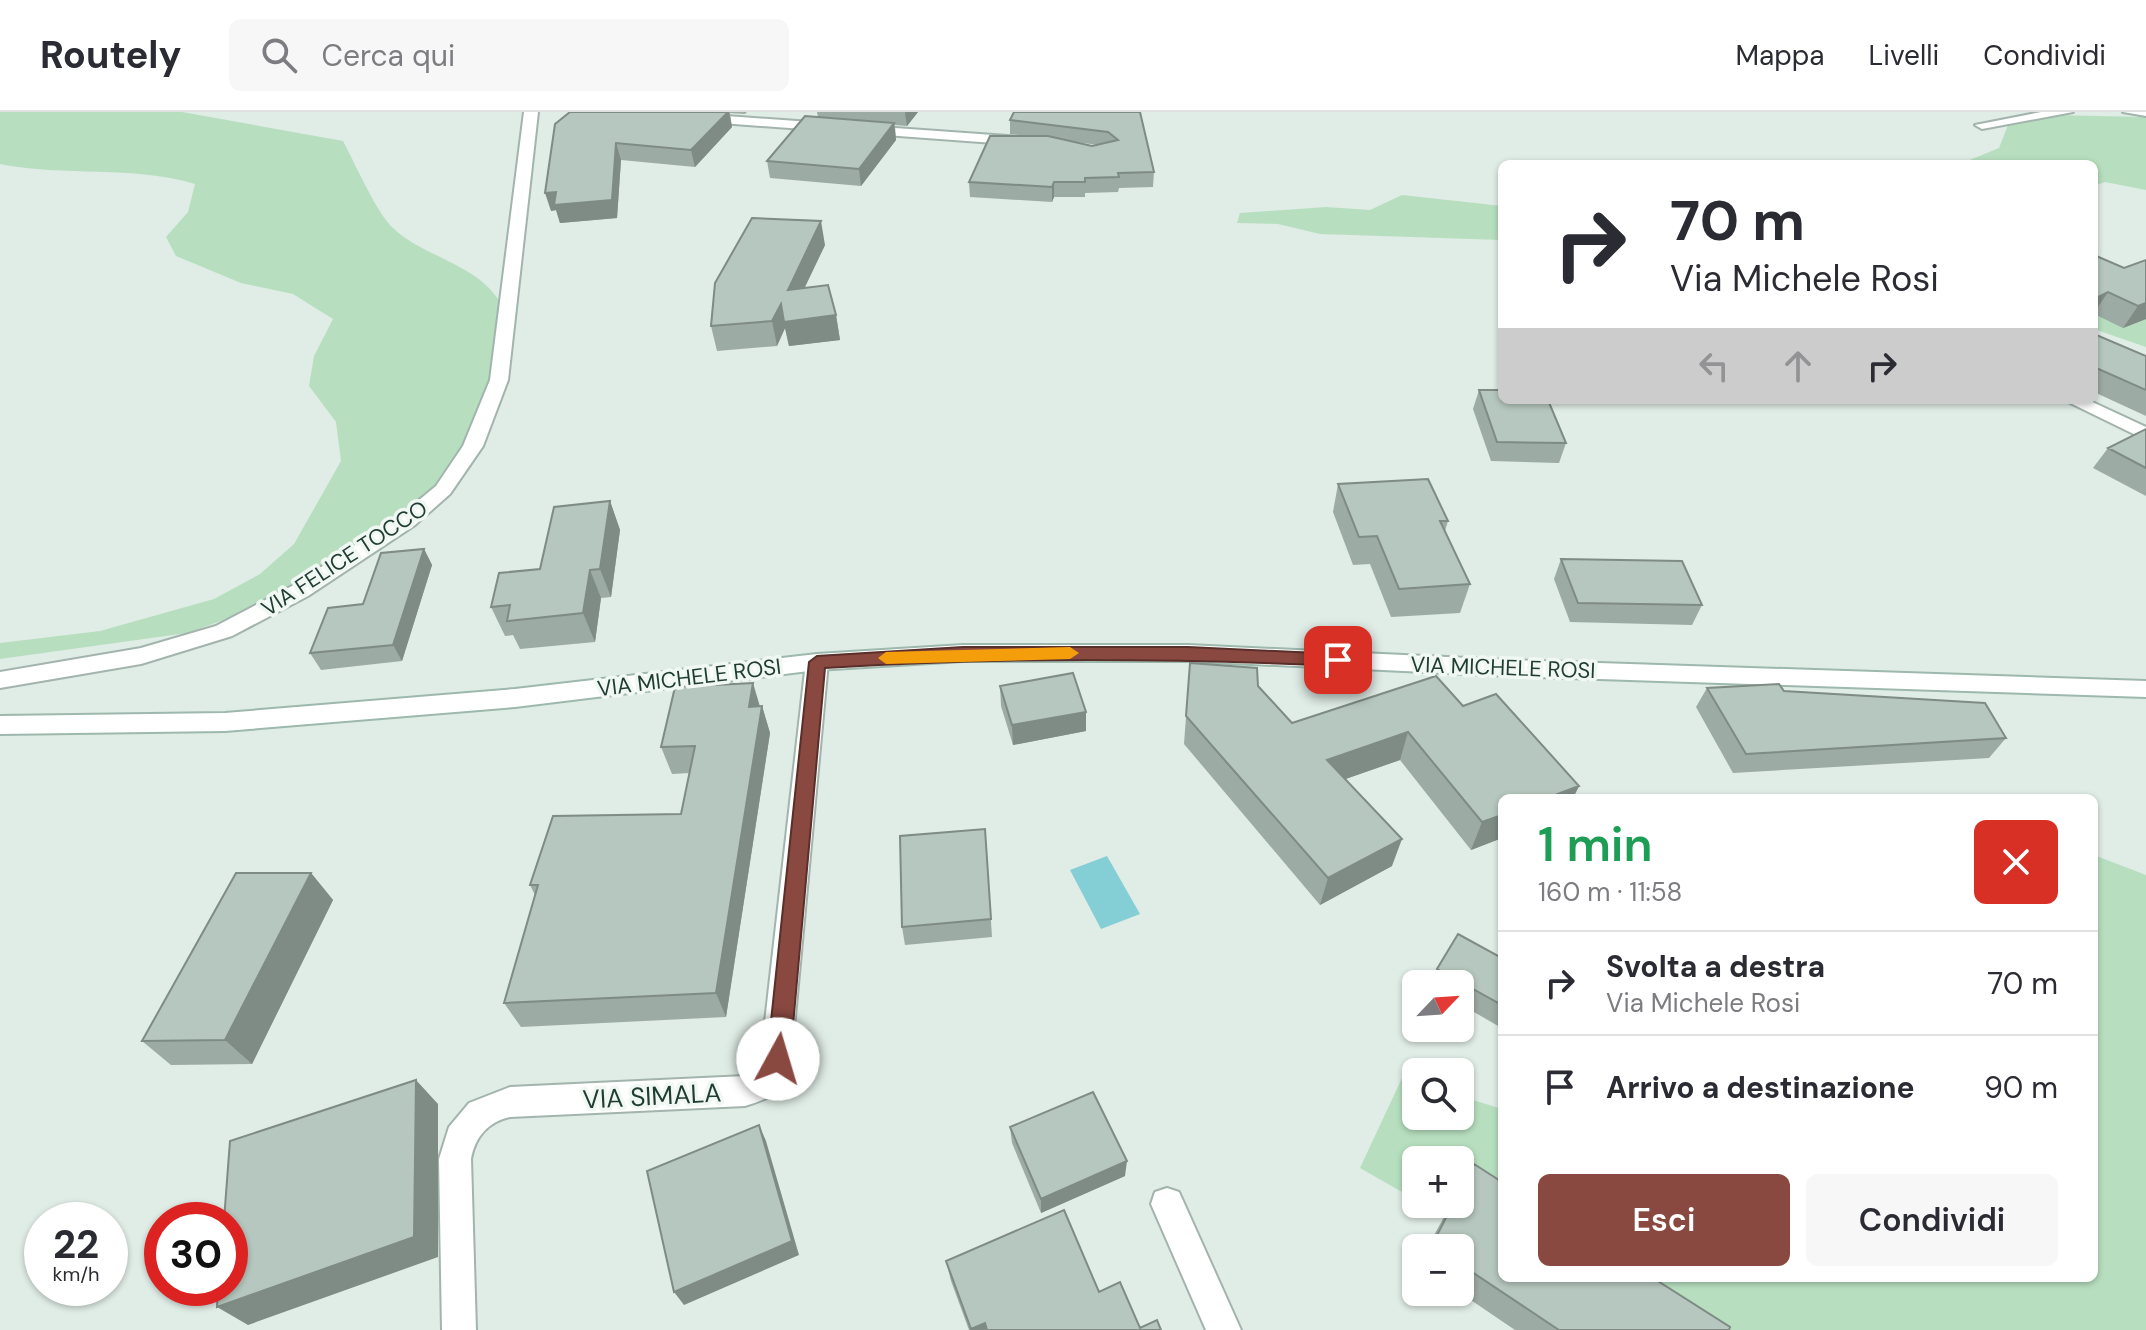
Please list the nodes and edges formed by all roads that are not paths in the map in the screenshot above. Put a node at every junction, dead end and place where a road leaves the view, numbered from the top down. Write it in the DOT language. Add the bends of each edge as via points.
graph roads {
  1 [pos="531,112"];
  2 [pos="2066,112"];
  3 [pos="2130,112"];
  4 [pos="2146,112"];
  5 [pos="682,117"];
  6 [pos="1982,125"];
  7 [pos="1036,142"];
  8 [pos="2082,404"];
  9 [pos="2146,434"];
  10 [pos="817,662"];
  11 [pos="0,680"];
  12 [pos="2146,689"];
  13 [pos="0,725"];
  14 [pos="1167,1204"];
  15 [pos="459,1330"];
  16 [pos="1224,1330"];
  1 -- 11 [label="street, VIA FELICE TOCCO" via="499,380 473,446 443,490 408,520 300,591 224,631 163,651"];
  2 -- 6 [label="street"];
  3 -- 4 [label="street"];
  5 -- 7 [label="street"];
  8 -- 9 [label="street"];
  10 -- 12 [label="street, VIA MICHELE ROSI" via="963,653 1188,653"];
  10 -- 13 [label="street, VIA MICHELE ROSI" via="515,698 225,722"];
  10 -- 15 [label="street, VIA SIMALA" via="775,1071 764,1086 745,1091 501,1103 473,1118 455,1159"];
  14 -- 16 [label="street"];
}
